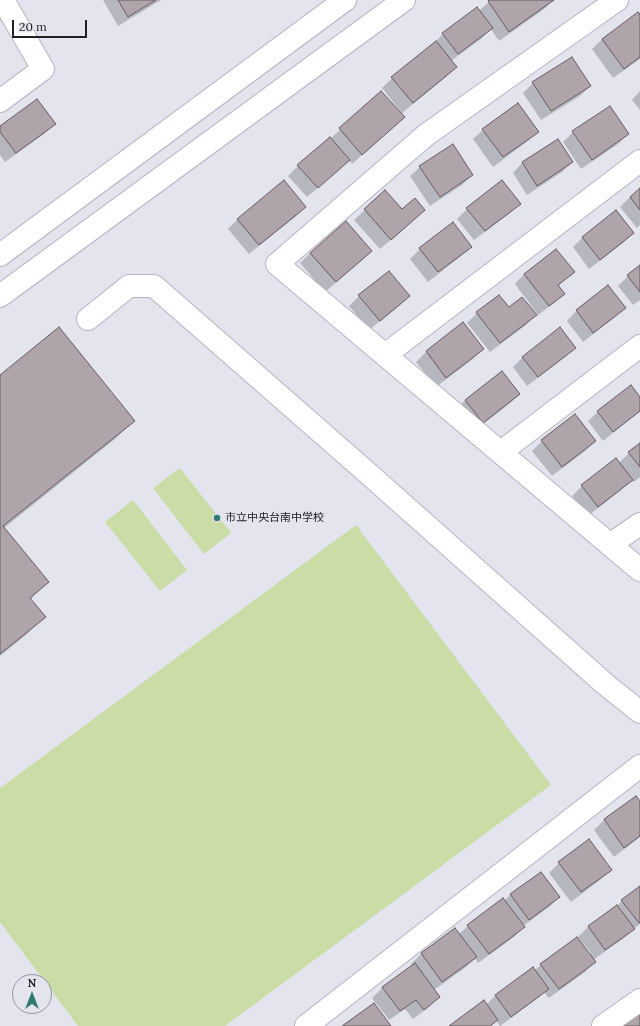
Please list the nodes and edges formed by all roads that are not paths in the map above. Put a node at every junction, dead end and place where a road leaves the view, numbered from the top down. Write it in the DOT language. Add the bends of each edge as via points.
graph roads {
  1 [pos="3,0"];
  2 [pos="346,0"];
  3 [pos="404,0"];
  4 [pos="617,0"];
  5 [pos="0,100"];
  6 [pos="640,161"];
  7 [pos="0,255"];
  8 [pos="0,296"];
  9 [pos="88,319"];
  10 [pos="640,346"];
  11 [pos="385,355"];
  12 [pos="501,452"];
  13 [pos="640,524"];
  14 [pos="611,544"];
  15 [pos="640,570"];
  16 [pos="640,712"];
  17 [pos="640,766"];
  18 [pos="640,1000"];
  19 [pos="306,1026"];
  20 [pos="603,1026"];
  1 -- 5 [label="street" via="43,69"];
  2 -- 7 [label="street"];
  3 -- 8 [label="street"];
  4 -- 11 [label="street" via="426,136 277,264"];
  6 -- 11 [label="street"];
  9 -- 16 [label="street" via="129,286 154,286 605,684"];
  10 -- 12 [label="street"];
  11 -- 12 [label="street"];
  12 -- 14 [label="street"];
  13 -- 14 [label="street"];
  14 -- 15 [label="street"];
  17 -- 19 [label="street"];
  18 -- 20 [label="street"];
}
